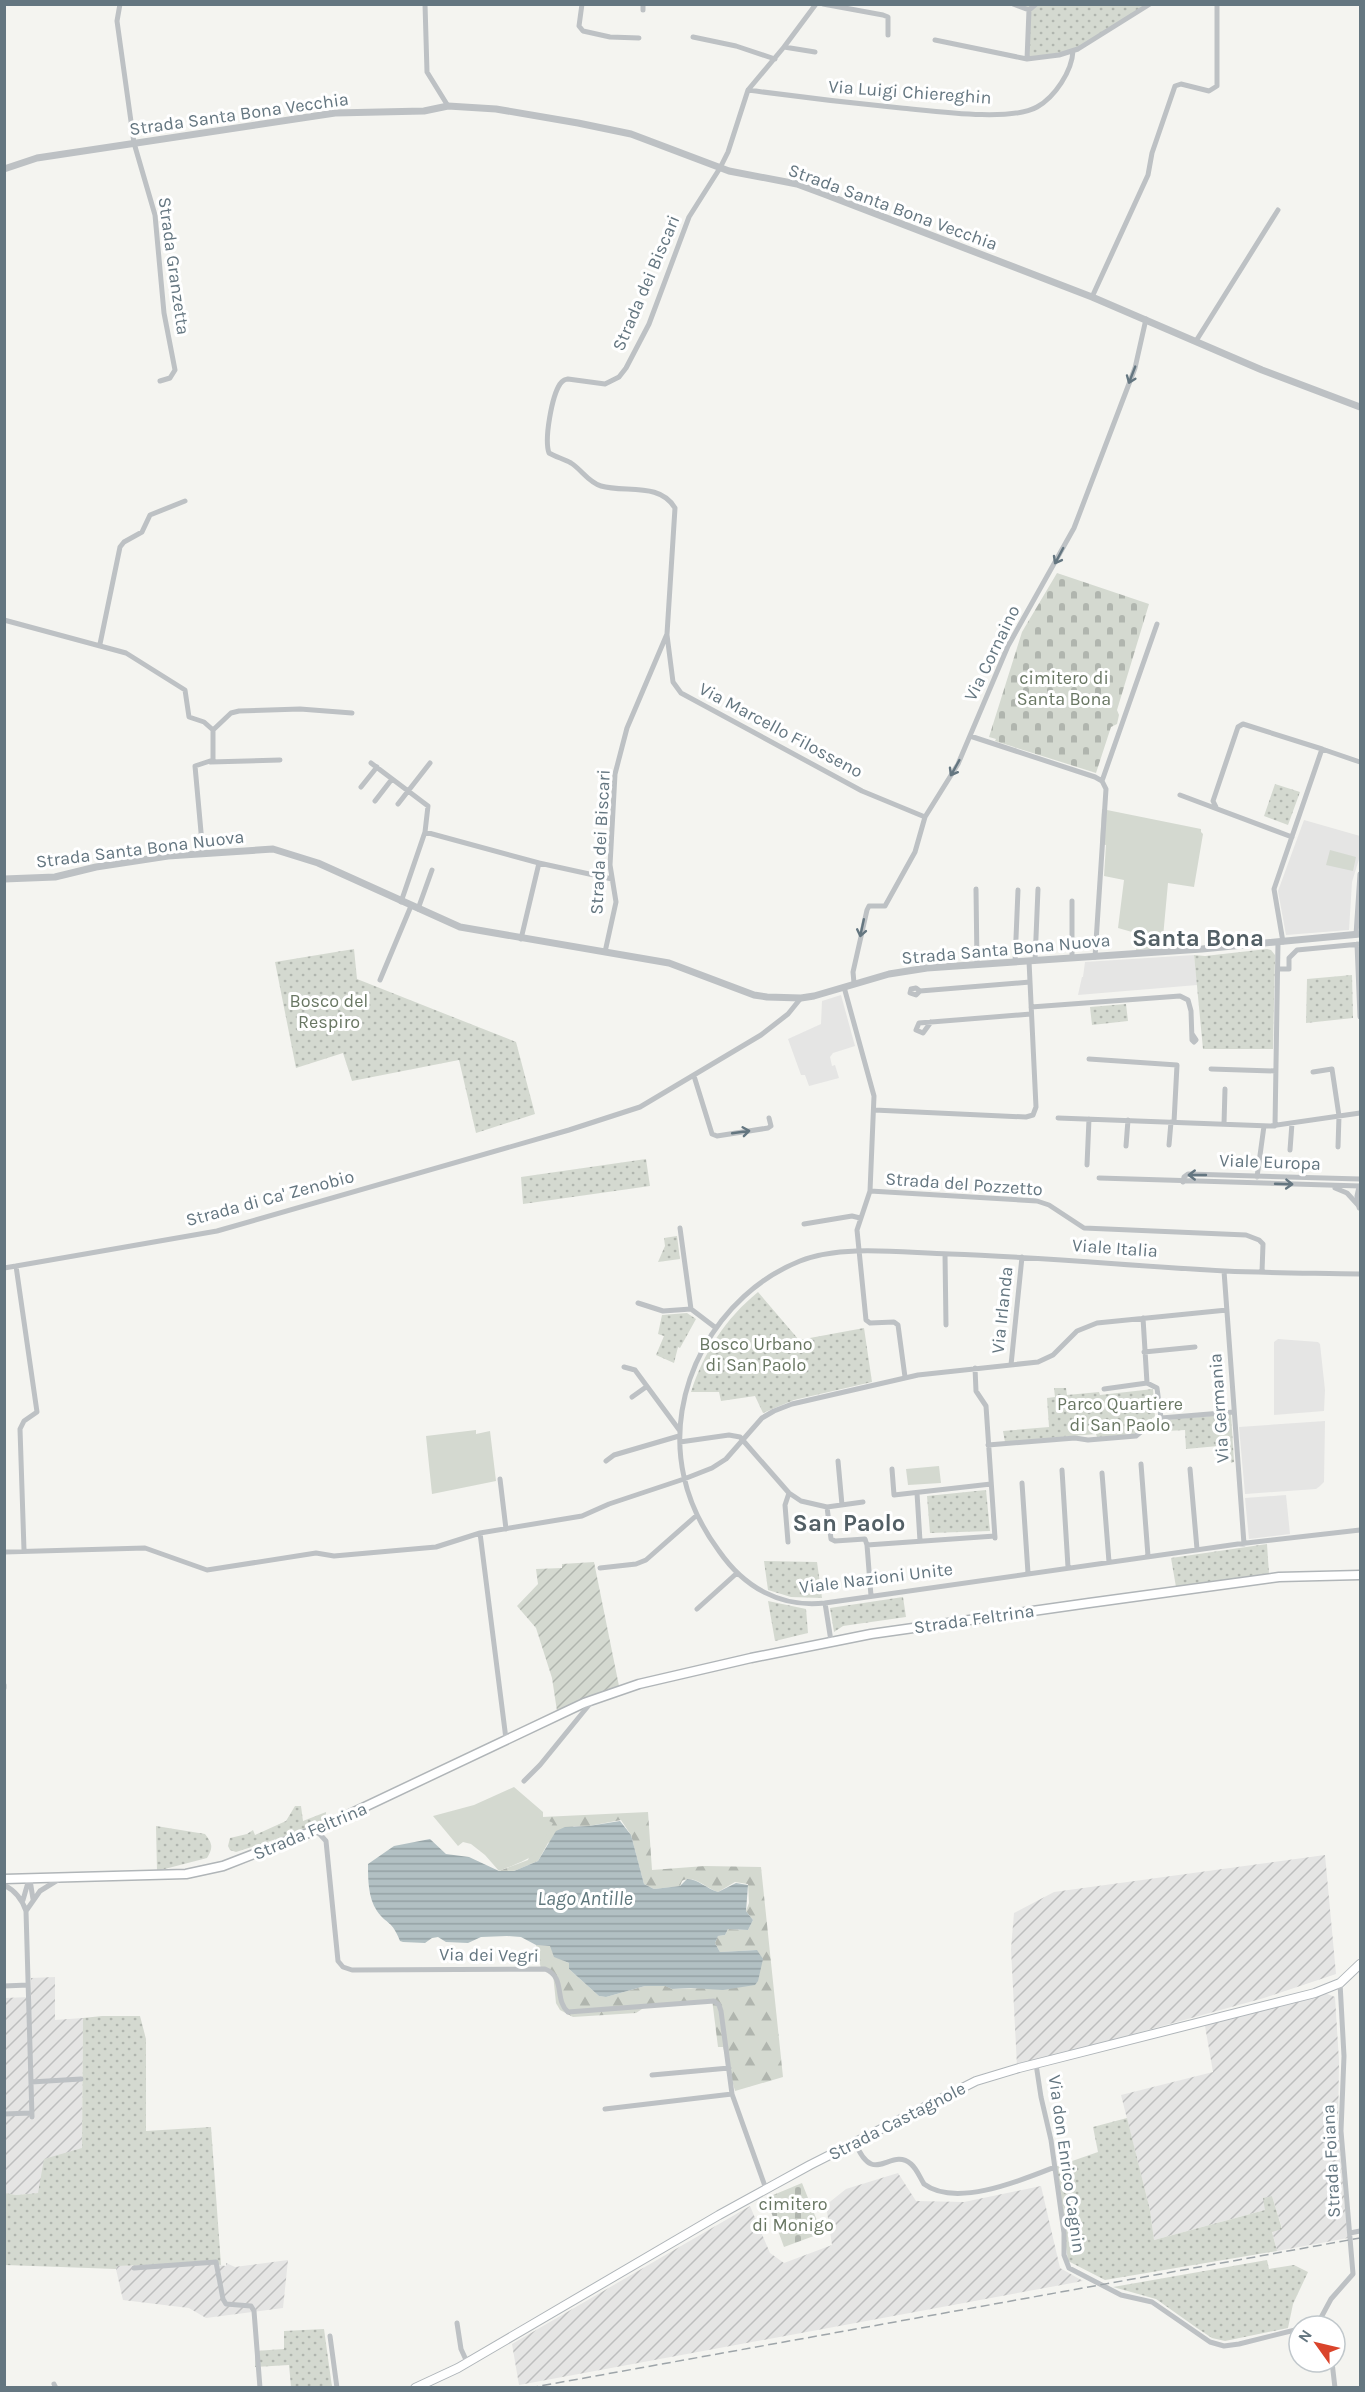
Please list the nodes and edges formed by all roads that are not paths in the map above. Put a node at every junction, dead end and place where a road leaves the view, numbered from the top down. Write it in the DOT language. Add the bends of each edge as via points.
graph roads {
  1 [pos="120,4"];
  2 [pos="425,4"];
  3 [pos="582,4"];
  4 [pos="816,4"];
  5 [pos="824,4"];
  6 [pos="1013,4"];
  7 [pos="1036,4"];
  8 [pos="1150,4"];
  9 [pos="1217,4"];
  10 [pos="1029,10"];
  11 [pos="888,35"];
  12 [pos="693,37"];
  13 [pos="639,38"];
  14 [pos="935,40"];
  15 [pos="784,47"];
  16 [pos="814,51"];
  17 [pos="1073,51"];
  18 [pos="775,59"];
  19 [pos="1027,59"];
  20 [pos="748,90"];
  21 [pos="448,106"];
  22 [pos="134,143"];
  23 [pos="720,168"];
  24 [pos="4,169"];
  25 [pos="1278,210"];
  26 [pos="1092,297"];
  27 [pos="1146,319"];
  28 [pos="1196,341"];
  29 [pos="160,381"];
  30 [pos="1360,407"];
  31 [pos="186,501"];
  32 [pos="4,620"];
  33 [pos="1157,624"];
  34 [pos="667,634"];
  35 [pos="100,644"];
  36 [pos="352,712"];
  37 [pos="213,730"];
  38 [pos="970,736"];
  39 [pos="1322,749"];
  40 [pos="280,760"];
  41 [pos="209,762"];
  42 [pos="1360,762"];
  43 [pos="430,763"];
  44 [pos="392,779"];
  45 [pos="1102,781"];
  46 [pos="361,787"];
  47 [pos="408,791"];
  48 [pos="1180,795"];
  49 [pos="375,801"];
  50 [pos="398,804"];
  51 [pos="1216,807"];
  52 [pos="925,817"];
  53 [pos="425,832"];
  54 [pos="1292,837"];
  55 [pos="203,854"];
  56 [pos="539,863"];
  57 [pos="432,870"];
  58 [pos="1360,876"];
  59 [pos="4,879"];
  60 [pos="612,879"];
  61 [pos="976,889"];
  62 [pos="1038,889"];
  63 [pos="1018,890"];
  64 [pos="1072,901"];
  65 [pos="401,902"];
  66 [pos="414,908"];
  67 [pos="1358,934"];
  68 [pos="521,939"];
  69 [pos="1281,942"];
  70 [pos="1359,944"];
  71 [pos="604,952"];
  72 [pos="1095,957"];
  73 [pos="1072,958"];
  74 [pos="1032,961"];
  75 [pos="1015,962"];
  76 [pos="977,964"];
  77 [pos="1278,969"];
  78 [pos="380,980"];
  79 [pos="1030,982"];
  80 [pos="854,983"];
  81 [pos="844,987"];
  82 [pos="920,991"];
  83 [pos="801,998"];
  84 [pos="1031,1007"];
  85 [pos="1031,1014"];
  86 [pos="1360,1017"];
  87 [pos="931,1022"];
  88 [pos="1191,1034"];
  89 [pos="1089,1059"];
  90 [pos="1211,1069"];
  91 [pos="1276,1071"];
  92 [pos="1314,1072"];
  93 [pos="694,1077"];
  94 [pos="1225,1089"];
  95 [pos="874,1110"];
  96 [pos="1360,1113"];
  97 [pos="1339,1116"];
  98 [pos="769,1118"];
  99 [pos="1058,1118"];
  100 [pos="1089,1119"];
  101 [pos="1128,1120"];
  102 [pos="1173,1122"];
  103 [pos="1292,1123"];
  104 [pos="1224,1124"];
  105 [pos="1275,1125"];
  106 [pos="1264,1126"];
  107 [pos="1170,1145"];
  108 [pos="1126,1146"];
  109 [pos="1338,1147"];
  110 [pos="1290,1150"];
  111 [pos="1087,1165"];
  112 [pos="1257,1177"];
  113 [pos="1099,1178"];
  114 [pos="1360,1179"];
  115 [pos="1183,1182"];
  116 [pos="1328,1186"];
  117 [pos="1360,1186"];
  118 [pos="870,1191"];
  119 [pos="1360,1208"];
  120 [pos="860,1218"];
  121 [pos="804,1224"];
  122 [pos="680,1228"];
  123 [pos="859,1252"];
  124 [pos="867,1252"];
  125 [pos="945,1254"];
  126 [pos="1022,1257"];
  127 [pos="16,1266"];
  128 [pos="4,1268"];
  129 [pos="1224,1271"];
  130 [pos="1262,1272"];
  131 [pos="1360,1274"];
  132 [pos="638,1303"];
  133 [pos="691,1309"];
  134 [pos="1227,1310"];
  135 [pos="1143,1318"];
  136 [pos="946,1325"];
  137 [pos="716,1328"];
  138 [pos="1195,1347"];
  139 [pos="1144,1352"];
  140 [pos="1011,1365"];
  141 [pos="624,1367"];
  142 [pos="975,1368"];
  143 [pos="905,1377"];
  144 [pos="1147,1383"];
  145 [pos="646,1387"];
  146 [pos="1104,1389"];
  147 [pos="633,1397"];
  148 [pos="1234,1412"];
  149 [pos="1161,1418"];
  150 [pos="680,1436"];
  151 [pos="742,1440"];
  152 [pos="988,1445"];
  153 [pos="606,1461"];
  154 [pos="838,1461"];
  155 [pos="1141,1464"];
  156 [pos="892,1469"];
  157 [pos="1190,1469"];
  158 [pos="1062,1470"];
  159 [pos="1102,1473"];
  160 [pos="500,1479"];
  161 [pos="684,1479"];
  162 [pos="1022,1482"];
  163 [pos="991,1484"];
  164 [pos="789,1493"];
  165 [pos="917,1493"];
  166 [pos="863,1502"];
  167 [pos="842,1505"];
  168 [pos="827,1507"];
  169 [pos="697,1515"];
  170 [pos="506,1529"];
  171 [pos="1359,1531"];
  172 [pos="480,1533"];
  173 [pos="920,1541"];
  174 [pos="788,1542"];
  175 [pos="1244,1544"];
  176 [pos="867,1545"];
  177 [pos="24,1550"];
  178 [pos="1197,1550"];
  179 [pos="4,1552"];
  180 [pos="1148,1556"];
  181 [pos="1109,1562"];
  182 [pos="600,1568"];
  183 [pos="1068,1568"];
  184 [pos="737,1572"];
  185 [pos="1028,1573"];
  186 [pos="1360,1575"];
  187 [pos="871,1596"];
  188 [pos="825,1603"];
  189 [pos="697,1609"];
  190 [pos="831,1641"];
  191 [pos="594,1699"];
  192 [pos="506,1739"];
  193 [pos="524,1781"];
  194 [pos="316,1830"];
  195 [pos="61,1878"];
  196 [pos="29,1879"];
  197 [pos="4,1880"];
  198 [pos="4,1885"];
  199 [pos="33,1899"];
  200 [pos="22,1900"];
  201 [pos="26,1911"];
  202 [pos="1360,1964"];
  203 [pos="1340,1983"];
  204 [pos="28,1985"];
  205 [pos="4,1986"];
  206 [pos="1036,2064"];
  207 [pos="729,2068"];
  208 [pos="652,2075"];
  209 [pos="81,2079"];
  210 [pos="31,2082"];
  211 [pos="732,2094"];
  212 [pos="604,2109"];
  213 [pos="4,2114"];
  214 [pos="855,2142"];
  215 [pos="1055,2167"];
  216 [pos="766,2188"];
  217 [pos="1360,2231"];
  218 [pos="1350,2233"];
  219 [pos="134,2268"];
  220 [pos="1360,2272"];
  221 [pos="1353,2274"];
  222 [pos="1322,2314"];
  223 [pos="457,2323"];
  224 [pos="1287,2332"];
  225 [pos="330,2336"];
  226 [pos="467,2362"];
  227 [pos="260,2388"];
  228 [pos="337,2388"];
  229 [pos="415,2388"];
  1 -- 22 [label="street, Strada Granzetta" via="117,21"];
  2 -- 21 [label="street" via="427,72"];
  3 -- 13 [label="street" via="579,26 583,31"];
  4 -- 15 [label="street"];
  5 -- 11 [label="street" via="888,17"];
  6 -- 10 [label="street"];
  7 -- 10 [label="street"];
  8 -- 17 [label="street"];
  9 -- 26 [label="street" via="1217,86 1209,91 1178,84 1168,102 1145,184"];
  10 -- 19 [label="street"];
  12 -- 18 [label="street"];
  14 -- 19 [label="street"];
  15 -- 16 [label="street"];
  15 -- 18 [label="street"];
  17 -- 19 [label="street"];
  17 -- 20 [label="street, Via Luigi Chiereghin" via="1062,81 1050,97 1036,108 1006,114 965,114"];
  18 -- 20 [label="street"];
  20 -- 23 [label="street, Strada dei Biscari"];
  21 -- 22 [label="street, Strada Santa Bona Vecchia" via="424,111 335,113"];
  21 -- 23 [label="street, Strada Santa Bona Vecchia" via="508,111 631,134"];
  22 -- 24 [label="street, Strada Santa Bona Vecchia" via="38,158"];
  22 -- 29 [label="street, Strada Granzetta" via="155,215 164,313 176,369 170,378"];
  23 -- 26 [label="street, Strada Santa Bona Vecchia" via="797,184"];
  23 -- 34 [label="street, Strada dei Biscari" via="689,217 649,324 626,368 605,384 563,381 550,415 549,453 572,464 592,483 656,492 673,505"];
  25 -- 28 [label="street"];
  26 -- 27 [label="street, Strada Santa Bona Vecchia"];
  27 -- 28 [label="street, Strada Santa Bona Vecchia"];
  27 -- 38 [label="street, Via Cornaino, one-way" via="1136,368 1074,528 1008,646"];
  28 -- 30 [label="street, Strada Santa Bona Vecchia"];
  31 -- 35 [label="street" via="150,515 142,532 120,547"];
  32 -- 35 [label="street"];
  33 -- 45 [label="street"];
  34 -- 52 [label="street, Via Marcello Filosseno" via="673,682 681,693 862,790"];
  34 -- 60 [label="street, Strada dei Biscari" via="627,728 615,774"];
  35 -- 37 [label="street" via="126,653 185,690 189,717"];
  36 -- 37 [label="street" via="231,712"];
  37 -- 41 [label="street" via="213,760"];
  38 -- 45 [label="street"];
  38 -- 52 [label="street, Via Cornaino, one-way" via="958,764"];
  39 -- 42 [label="street"];
  39 -- 51 [label="street" via="1243,724 1238,727 1213,801"];
  39 -- 54 [label="street"];
  40 -- 41 [label="street"];
  41 -- 55 [label="street" via="195,766"];
  43 -- 47 [label="street"];
  44 -- 46 [label="street" via="374,765"];
  44 -- 47 [label="street"];
  44 -- 49 [label="street"];
  45 -- 72 [label="street" via="1106,789"];
  47 -- 50 [label="street"];
  47 -- 53 [label="street" via="428,806"];
  48 -- 51 [label="street"];
  51 -- 54 [label="street"];
  52 -- 80 [label="street, Via Cornaino, one-way" via="915,852 885,906 869,906 867,910"];
  53 -- 56 [label="street"];
  53 -- 65 [label="street"];
  54 -- 69 [label="street" via="1274,889"];
  55 -- 59 [label="street, Strada Santa Bona Nuova" via="103,865 55,877"];
  55 -- 65 [label="street, Strada Santa Bona Nuova" via="283,851"];
  56 -- 60 [label="street"];
  56 -- 68 [label="street"];
  57 -- 66 [label="street"];
  58 -- 67 [label="street"];
  60 -- 71 [label="street, Strada dei Biscari" via="616,902"];
  61 -- 76 [label="street"];
  62 -- 74 [label="street"];
  63 -- 75 [label="street"];
  64 -- 73 [label="street"];
  65 -- 66 [label="street, Strada Santa Bona Nuova"];
  66 -- 68 [label="street, Strada Santa Bona Nuova" via="470,930"];
  66 -- 78 [label="street"];
  67 -- 69 [label="street, Strada Santa Bona Nuova"];
  68 -- 71 [label="street, Strada Santa Bona Nuova"];
  69 -- 72 [label="street, Strada Santa Bona Nuova"];
  69 -- 77 [label="street"];
  70 -- 77 [label="street" via="1297,950 1289,958 1289,969"];
  70 -- 86 [label="street"];
  71 -- 83 [label="street, Strada Santa Bona Nuova" via="676,966 754,995"];
  72 -- 73 [label="street, Strada Santa Bona Nuova"];
  73 -- 74 [label="street, Strada Santa Bona Nuova"];
  74 -- 75 [label="street, Strada Santa Bona Nuova"];
  74 -- 79 [label="street"];
  75 -- 76 [label="street, Strada Santa Bona Nuova"];
  76 -- 80 [label="street, Strada Santa Bona Nuova" via="904,972"];
  77 -- 91 [label="street"];
  79 -- 82 [label="street"];
  79 -- 84 [label="street"];
  80 -- 81 [label="street, Strada Santa Bona Nuova"];
  81 -- 83 [label="street, Strada Santa Bona Nuova"];
  81 -- 95 [label="street, Strada del Pozzetto" via="871,1085"];
  83 -- 93 [label="street, Strada di Ca' Zenobio" via="761,1035"];
  84 -- 85 [label="street"];
  84 -- 88 [label="street" via="1180,996 1188,1000"];
  85 -- 87 [label="street"];
  85 -- 95 [label="street" via="1036,1107 1033,1115"];
  89 -- 102 [label="street" via="1177,1065"];
  90 -- 91 [label="street"];
  91 -- 105 [label="street"];
  92 -- 97 [label="street" via="1332,1069"];
  93 -- 98 [label="street, one-way" via="712,1134 768,1128"];
  93 -- 127 [label="street, Strada di Ca' Zenobio" via="640,1107 229,1228"];
  94 -- 104 [label="street"];
  95 -- 118 [label="street, Strada del Pozzetto"];
  96 -- 97 [label="street"];
  97 -- 103 [label="street"];
  97 -- 109 [label="street"];
  99 -- 100 [label="street"];
  100 -- 101 [label="street"];
  100 -- 111 [label="street"];
  101 -- 102 [label="street"];
  101 -- 108 [label="street"];
  102 -- 104 [label="street"];
  102 -- 107 [label="street"];
  103 -- 105 [label="street"];
  103 -- 110 [label="street"];
  104 -- 106 [label="street"];
  105 -- 106 [label="street"];
  106 -- 112 [label="street"];
  112 -- 114 [label="street, Viale Europa"];
  112 -- 115 [label="street, Viale Europa, one-way" via="1188,1174"];
  113 -- 115 [label="street, Viale Europa"];
  115 -- 116 [label="street, Viale Europa, one-way"];
  116 -- 117 [label="street, Viale Europa"];
  116 -- 119 [label="street" via="1347,1193"];
  117 -- 119 [label="street"];
  118 -- 120 [label="street"];
  118 -- 130 [label="street, Strada del Pozzetto" via="1037,1202 1049,1205 1084,1228 1246,1235 1263,1244"];
  120 -- 121 [label="street"];
  120 -- 123 [label="street"];
  122 -- 133 [label="street"];
  123 -- 124 [label="street, Viale Nazioni Unite"];
  123 -- 137 [label="street, Viale Nazioni Unite" via="815,1257 776,1272 744,1297"];
  123 -- 143 [label="street" via="866,1320 898,1325"];
  124 -- 125 [label="street, Viale Italia"];
  125 -- 126 [label="street, Viale Italia"];
  125 -- 136 [label="street"];
  126 -- 129 [label="street, Viale Italia"];
  126 -- 140 [label="street, Via Irlanda"];
  127 -- 128 [label="street, Strada di Ca' Zenobio"];
  127 -- 177 [label="street" via="37,1412 20,1429"];
  129 -- 130 [label="street, Viale Italia"];
  129 -- 134 [label="street, Via Germania"];
  130 -- 131 [label="street, Viale Italia"];
  132 -- 133 [label="street" via="663,1311"];
  133 -- 137 [label="street"];
  134 -- 135 [label="street"];
  134 -- 148 [label="street, Via Germania"];
  135 -- 139 [label="street"];
  135 -- 140 [label="street" via="1097,1323 1073,1334 1049,1358"];
  137 -- 150 [label="street, Viale Nazioni Unite" via="692,1373"];
  138 -- 139 [label="street"];
  139 -- 144 [label="street"];
  140 -- 142 [label="street"];
  141 -- 145 [label="street" via="635,1370"];
  142 -- 143 [label="street"];
  142 -- 152 [label="street" via="976,1391 986,1406"];
  143 -- 151 [label="street" via="779,1408 758,1421"];
  144 -- 146 [label="street"];
  144 -- 149 [label="street" via="1157,1388"];
  145 -- 147 [label="street"];
  145 -- 150 [label="street"];
  148 -- 149 [label="street"];
  148 -- 175 [label="street, Via Germania"];
  149 -- 152 [label="street" via="1154,1429 1136,1436"];
  150 -- 151 [label="street" via="732,1434"];
  150 -- 153 [label="street" via="614,1455"];
  150 -- 161 [label="street, Viale Nazioni Unite"];
  151 -- 161 [label="street" via="720,1463"];
  151 -- 164 [label="street"];
  152 -- 163 [label="street"];
  154 -- 167 [label="street"];
  155 -- 180 [label="street"];
  156 -- 165 [label="street" via="894,1495"];
  157 -- 178 [label="street"];
  158 -- 183 [label="street"];
  159 -- 181 [label="street"];
  160 -- 170 [label="street"];
  161 -- 169 [label="street, Viale Nazioni Unite"];
  161 -- 170 [label="street" via="582,1516"];
  162 -- 185 [label="street"];
  163 -- 165 [label="street"];
  163 -- 173 [label="street" via="995,1537"];
  164 -- 168 [label="street" via="801,1501"];
  164 -- 174 [label="street" via="784,1505"];
  165 -- 173 [label="street"];
  166 -- 167 [label="street"];
  167 -- 168 [label="street"];
  168 -- 176 [label="street" via="831,1539 862,1538"];
  169 -- 182 [label="street" via="646,1560"];
  169 -- 184 [label="street, Viale Nazioni Unite"];
  170 -- 172 [label="street"];
  171 -- 175 [label="street, Viale Nazioni Unite"];
  172 -- 177 [label="street" via="436,1547 334,1556 316,1553 207,1570 145,1548"];
  172 -- 192 [label="street"];
  173 -- 176 [label="street"];
  175 -- 178 [label="street, Viale Nazioni Unite"];
  176 -- 187 [label="street"];
  177 -- 179 [label="street"];
  178 -- 180 [label="street, Viale Nazioni Unite"];
  180 -- 181 [label="street, Viale Nazioni Unite"];
  181 -- 183 [label="street, Viale Nazioni Unite"];
  183 -- 185 [label="street, Viale Nazioni Unite"];
  184 -- 188 [label="street, Viale Nazioni Unite" via="755,1588 775,1598 804,1604"];
  184 -- 189 [label="street"];
  185 -- 187 [label="street, Viale Nazioni Unite"];
  186 -- 190 [label="main road, Strada Feltrina" via="1278,1577"];
  187 -- 188 [label="street, Viale Nazioni Unite"];
  188 -- 190 [label="street"];
  190 -- 191 [label="main road, Strada Feltrina" via="639,1684"];
  191 -- 192 [label="main road, Strada Feltrina"];
  191 -- 193 [label="street"];
  192 -- 194 [label="main road, Strada Feltrina"];
  194 -- 195 [label="main road, Strada Feltrina" via="223,1866 186,1874"];
  194 -- 207 [label="street, Via dei Vegri" via="326,1841 338,1961 343,1967 545,1970 558,1979 562,2003 568,2012 714,2001 721,2011"];
  195 -- 196 [label="main road, Strada Feltrina"];
  195 -- 199 [label="street"];
  196 -- 197 [label="main road, Strada Feltrina"];
  196 -- 199 [label="street"];
  196 -- 200 [label="street"];
  198 -- 200 [label="street"];
  199 -- 201 [label="street"];
  200 -- 201 [label="street"];
  201 -- 204 [label="street"];
  202 -- 203 [label="main road, Strada Castagnole"];
  203 -- 206 [label="main road, Strada Castagnole"];
  203 -- 218 [label="street, Strada Foiana" via="1344,2056 1341,2131"];
  204 -- 205 [label="street"];
  204 -- 210 [label="street"];
  206 -- 214 [label="main road, Strada Castagnole" via="976,2081"];
  206 -- 215 [label="street, Via don Enrico Cagnin"];
  207 -- 208 [label="street"];
  207 -- 211 [label="street, Via dei Vegri"];
  209 -- 210 [label="street"];
  210 -- 213 [label="street" via="32,2115"];
  211 -- 212 [label="street"];
  211 -- 216 [label="street, Via dei Vegri"];
  214 -- 215 [label="street" via="867,2163 906,2161 926,2186 944,2191 988,2191"];
  214 -- 216 [label="main road, Strada Castagnole"];
  215 -- 224 [label="street, Via don Enrico Cagnin" via="1065,2262 1074,2272 1121,2295 1152,2302 1197,2334 1224,2346"];
  216 -- 226 [label="main road, Strada Castagnole"];
  217 -- 218 [label="street"];
  218 -- 221 [label="street, Strada Foiana"];
  219 -- 227 [label="street" via="216,2262 226,2304 251,2306 255,2311"];
  220 -- 221 [label="street"];
  221 -- 222 [label="street"];
  223 -- 226 [label="street"];
  225 -- 228 [label="street"];
  226 -- 229 [label="main road, Strada Castagnole"];
}
